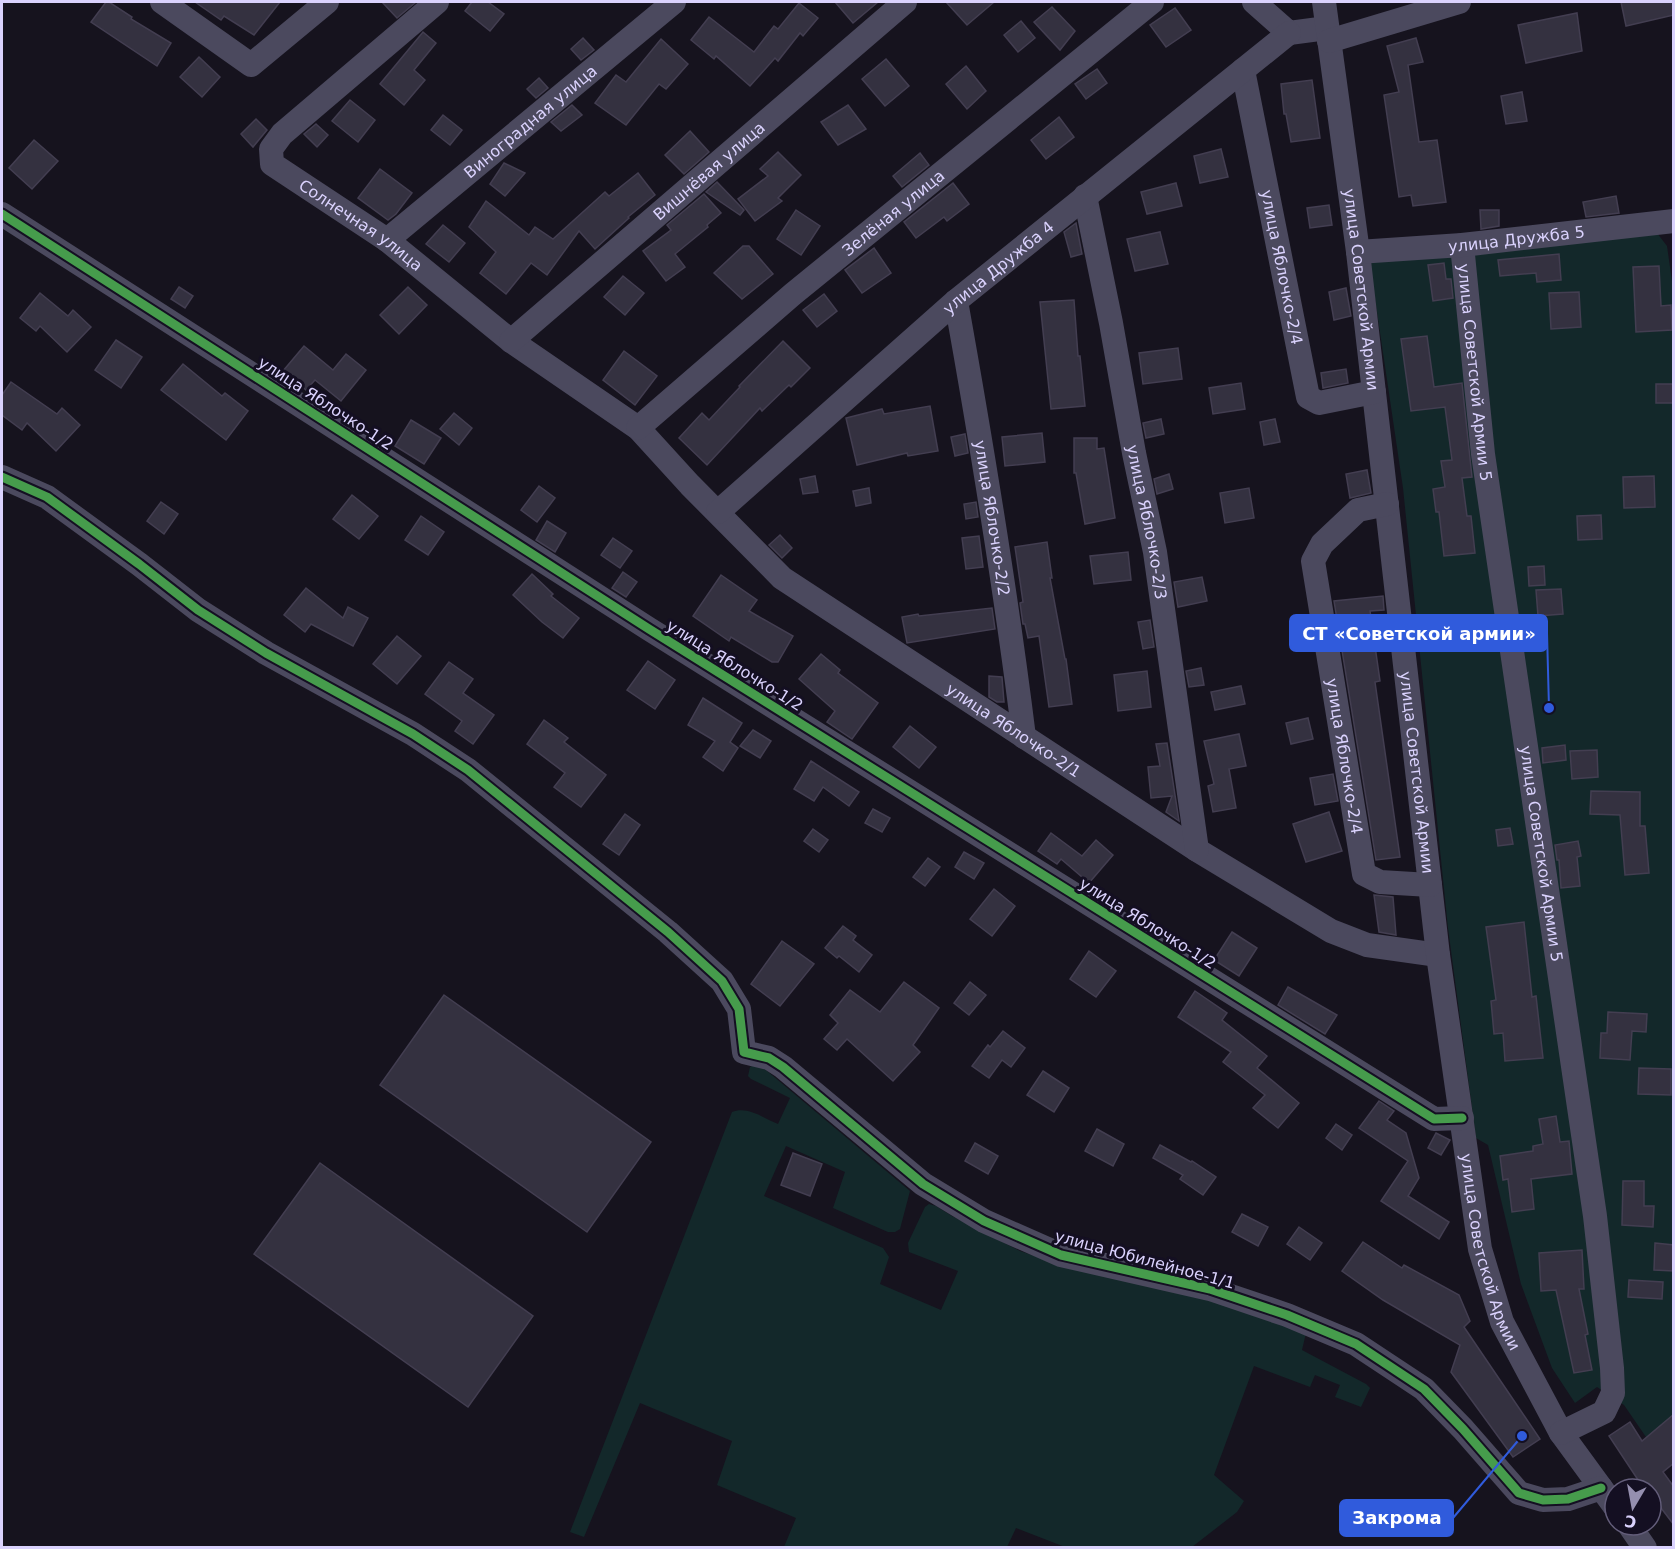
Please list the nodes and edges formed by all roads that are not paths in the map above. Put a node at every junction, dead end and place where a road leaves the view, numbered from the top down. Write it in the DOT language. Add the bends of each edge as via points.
graph roads {
  1 [pos="162,2"];
  2 [pos="327,2"];
  3 [pos="437,2"];
  4 [pos="674,2"];
  5 [pos="905,2"];
  6 [pos="1152,2"];
  7 [pos="1254,2"];
  8 [pos="1324,2"];
  9 [pos="1459,2"];
  10 [pos="1289,33"];
  11 [pos="1328,34"];
  12 [pos="1243,70"];
  13 [pos="1085,196"];
  14 [pos="2,214"];
  15 [pos="1674,221"];
  16 [pos="387,240"];
  17 [pos="1462,245"];
  18 [pos="1358,252"];
  19 [pos="956,301"];
  20 [pos="511,341"];
  21 [pos="1374,392"];
  22 [pos="638,428"];
  23 [pos="2,477"];
  24 [pos="1387,504"];
  25 [pos="718,512"];
  26 [pos="1024,737"];
  27 [pos="1197,850"];
  28 [pos="1430,885"];
  29 [pos="1438,955"];
  30 [pos="1462,1118"];
  31 [pos="1561,1433"];
  32 [pos="1603,1490"];
  33 [pos="1603,1497"];
  1 -- 2 [label="street" via="251,66"];
  3 -- 16 [label="street, Солнечная улица" via="282,134 271,149 272,164"];
  4 -- 16 [label="street, Виноградная улица"];
  5 -- 20 [label="street, Вишнёвая улица"];
  6 -- 22 [label="street, Зелёная улица" via="793,294"];
  7 -- 10 [label="street"];
  8 -- 11 [label="street, улица Советской Армии"];
  9 -- 11 [label="street"];
  10 -- 11 [label="street"];
  10 -- 12 [label="street, улица Дружба 4"];
  11 -- 18 [label="street, улица Советской Армии"];
  12 -- 13 [label="street, улица Дружба 4"];
  12 -- 21 [label="street, улица Яблочко-2/4" via="1308,397 1319,403"];
  13 -- 19 [label="street, улица Дружба 4"];
  13 -- 27 [label="street, улица Яблочко-2/3" via="1155,552"];
  14 -- 30 [label="street, улица Яблочко-1/2" via="649,629 1434,1119"];
  15 -- 17 [label="street, улица Дружба 5"];
  16 -- 20 [label="street, Солнечная улица"];
  17 -- 18 [label="street, улица Дружба 5"];
  17 -- 31 [label="street, улица Советской Армии 5" via="1484,454 1593,1205 1612,1368 1613,1393 1604,1412"];
  18 -- 21 [label="street, улица Советской Армии"];
  19 -- 25 [label="street, улица Дружба 4"];
  19 -- 26 [label="street, улица Яблочко-2/2" via="987,476"];
  20 -- 22 [label="street, Солнечная улица"];
  21 -- 24 [label="street, улица Советской Армии"];
  22 -- 25 [label="street, улица Яблочко-2/1"];
  23 -- 33 [label="street, улица Юбилейное-1/1" via="47,497 198,610 266,653 468,770 668,932 722,981 740,1009 744,1052 769,1058 783,1067 923,1184 984,1221 1060,1255 1210,1289 1356,1344 1424,1389 1519,1493 1543,1500"];
  24 -- 28 [label="street, улица Советской Армии"];
  24 -- 28 [label="street, улица Яблочко-2/4" via="1358,510 1322,544 1313,561 1364,874 1380,882"];
  25 -- 26 [label="street, улица Яблочко-2/1" via="782,578"];
  26 -- 27 [label="street, улица Яблочко-2/1"];
  27 -- 29 [label="street, улица Яблочко-2/1" via="1331,931 1367,945"];
  28 -- 29 [label="street, улица Советской Армии"];
  29 -- 30 [label="street, улица Советской Армии"];
  30 -- 31 [label="street, улица Советской Армии" via="1480,1249 1502,1322"];
  31 -- 32 [label="street, улица Советской Армии"];
}
